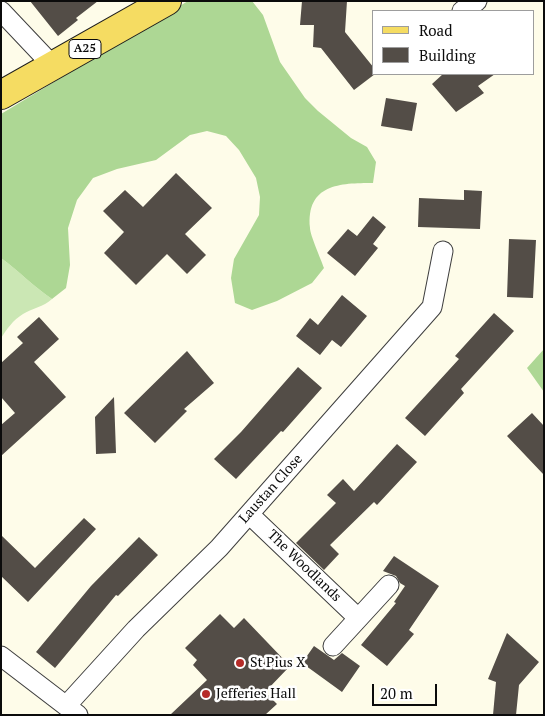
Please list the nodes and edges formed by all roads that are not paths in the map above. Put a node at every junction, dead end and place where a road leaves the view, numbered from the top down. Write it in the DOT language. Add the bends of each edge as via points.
graph roads {
  1 [pos="168,1"];
  2 [pos="477,1"];
  3 [pos="464,10"];
  4 [pos="1,11"];
  5 [pos="53,66"];
  6 [pos="1,95"];
  7 [pos="443,251"];
  8 [pos="250,514"];
  9 [pos="389,585"];
  10 [pos="358,618"];
  11 [pos="333,646"];
  12 [pos="1,656"];
  13 [pos="72,710"];
  1 -- 5 [label="main road, A25"];
  2 -- 3 [label="street"];
  4 -- 5 [label="street"];
  5 -- 6 [label="main road, A25"];
  7 -- 8 [label="street, Laustan Close" via="432,307"];
  8 -- 10 [label="street, The Woodlands"];
  8 -- 13 [label="street, Laustan Close" via="136,629"];
  9 -- 10 [label="street"];
  10 -- 11 [label="street"];
  12 -- 13 [label="street"];
}
